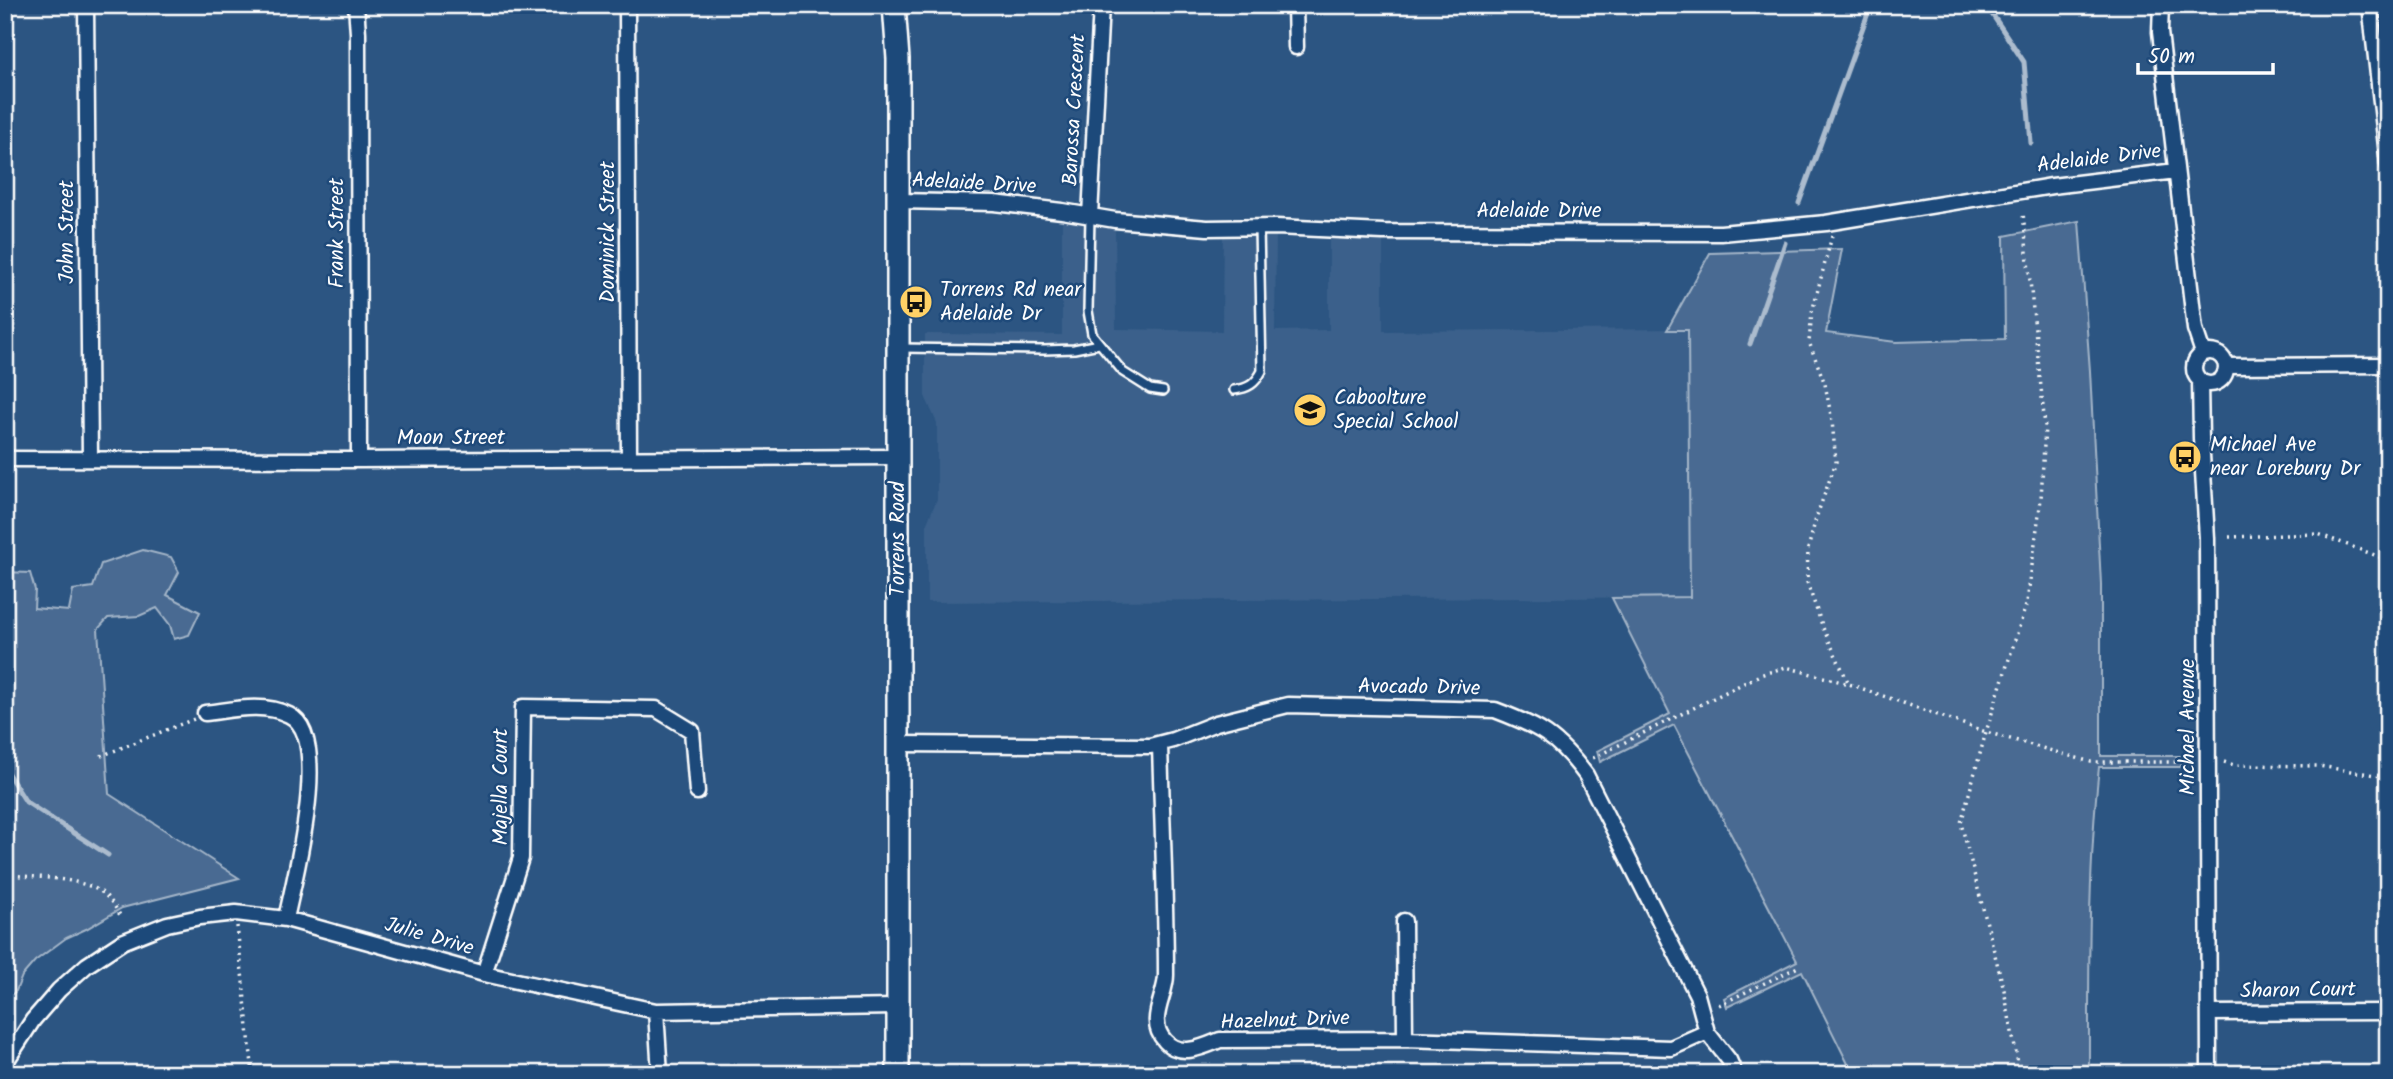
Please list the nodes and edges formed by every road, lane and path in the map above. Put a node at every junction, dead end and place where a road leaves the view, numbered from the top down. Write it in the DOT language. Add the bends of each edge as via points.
graph roads {
  1 [pos="86,5"];
  2 [pos="356,5"];
  3 [pos="627,5"];
  4 [pos="894,5"];
  5 [pos="1101,5"];
  6 [pos="1295,5"];
  7 [pos="2161,5"];
  8 [pos="2370,5"];
  9 [pos="1296,47"];
  10 [pos="2387,157"];
  11 [pos="2388,164"];
  12 [pos="2176,171"];
  13 [pos="898,201"];
  14 [pos="2023,213"];
  15 [pos="1090,216"];
  16 [pos="1259,227"];
  17 [pos="1833,233"];
  18 [pos="1099,344"];
  19 [pos="899,348"];
  20 [pos="2203,353"];
  21 [pos="2388,365"];
  22 [pos="2226,366"];
  23 [pos="2200,381"];
  24 [pos="1234,390"];
  25 [pos="1163,391"];
  26 [pos="897,457"];
  27 [pos="5,458"];
  28 [pos="90,458"];
  29 [pos="629,459"];
  30 [pos="359,460"];
  31 [pos="2229,537"];
  32 [pos="2388,560"];
  33 [pos="1849,684"];
  34 [pos="205,713"];
  35 [pos="1986,733"];
  36 [pos="899,744"];
  37 [pos="1160,744"];
  38 [pos="101,756"];
  39 [pos="1593,758"];
  40 [pos="2193,762"];
  41 [pos="2224,762"];
  42 [pos="2388,778"];
  43 [pos="697,792"];
  44 [pos="5,875"];
  45 [pos="236,913"];
  46 [pos="122,919"];
  47 [pos="286,919"];
  48 [pos="1404,922"];
  49 [pos="1800,966"];
  50 [pos="484,974"];
  51 [pos="1719,1005"];
  52 [pos="897,1007"];
  53 [pos="656,1011"];
  54 [pos="2388,1012"];
  55 [pos="2209,1013"];
  56 [pos="1707,1032"];
  57 [pos="1405,1039"];
  58 [pos="5,1063"];
  59 [pos="253,1074"];
  60 [pos="660,1074"];
  61 [pos="898,1074"];
  62 [pos="1735,1074"];
  63 [pos="2020,1074"];
  64 [pos="2209,1074"];
  1 -- 28 [label="street, John Street"];
  2 -- 30 [label="street, Frank Street"];
  3 -- 29 [label="street, Dominick Street"];
  4 -- 13 [label="main road, Torrens Road"];
  5 -- 15 [label="street, Barossa Crescent"];
  6 -- 9 [label="street"];
  7 -- 12 [label="street"];
  8 -- 10 [label="street"];
  10 -- 11 [label="street"];
  12 -- 16 [label="street, Adelaide Drive" via="1748,232 1383,232"];
  12 -- 20 [label="street" via="2195,329"];
  13 -- 15 [label="street, Adelaide Drive" via="994,203"];
  13 -- 19 [label="main road, Torrens Road"];
  14 -- 35 [label="path" via="2045,426 2041,499 2027,602"];
  15 -- 16 [label="street, Adelaide Drive" via="1207,228"];
  15 -- 18 [label="lane" via="1088,311"];
  16 -- 24 [label="lane" via="1262,370 1256,382"];
  17 -- 33 [label="path" via="1812,312 1809,342 1825,384 1836,462 1808,549 1807,582"];
  18 -- 19 [label="lane" via="1044,350"];
  18 -- 25 [label="lane" via="1135,382"];
  19 -- 26 [label="main road, Torrens Road"];
  20 -- 22 [label="street" via="2216,353"];
  20 -- 23 [label="street" via="2194,366"];
  21 -- 22 [label="street"];
  22 -- 23 [label="street" via="2219,381"];
  23 -- 55 [label="street, Michael Avenue" via="2207,538"];
  26 -- 29 [label="street, Moon Street"];
  26 -- 36 [label="main road, Torrens Road"];
  27 -- 28 [label="street, Moon Street"];
  28 -- 30 [label="street, Moon Street"];
  29 -- 30 [label="street, Moon Street"];
  31 -- 32 [label="path" via="2318,534"];
  33 -- 35 [label="path"];
  33 -- 39 [label="path" via="1786,667 1760,675"];
  34 -- 38 [label="path"];
  34 -- 47 [label="street" via="267,707 298,721 307,738 308,812"];
  35 -- 40 [label="path" via="2091,762"];
  35 -- 63 [label="path" via="1961,824 2004,990"];
  36 -- 37 [label="street, Avocado Drive"];
  36 -- 52 [label="main road, Torrens Road"];
  37 -- 56 [label="street, Avocado Drive" via="1216,723 1288,705 1495,710 1526,722 1567,749 1586,775 1697,995"];
  37 -- 57 [label="street, Hazelnut Drive" via="1166,984 1156,1008 1166,1043 1196,1051 1220,1040"];
  41 -- 42 [label="path" via="2319,766"];
  43 -- 50 [label="street, Majella Court" via="692,731 656,709 523,706 521,858"];
  44 -- 46 [label="path" via="99,890"];
  45 -- 47 [label="street, Julie Drive"];
  45 -- 58 [label="street, Julie Drive" via="167,924 122,942 59,990"];
  45 -- 59 [label="path"];
  47 -- 50 [label="street, Julie Drive"];
  48 -- 57 [label="street"];
  49 -- 51 [label="path"];
  50 -- 53 [label="street, Julie Drive"];
  52 -- 53 [label="street, Julie Drive"];
  52 -- 61 [label="main road, Torrens Road"];
  53 -- 60 [label="street"];
  54 -- 55 [label="street, Sharon Court"];
  55 -- 64 [label="street, Michael Avenue"];
  56 -- 57 [label="street, Hazelnut Drive" via="1671,1048"];
  56 -- 62 [label="street, Avocado Drive"];
}
